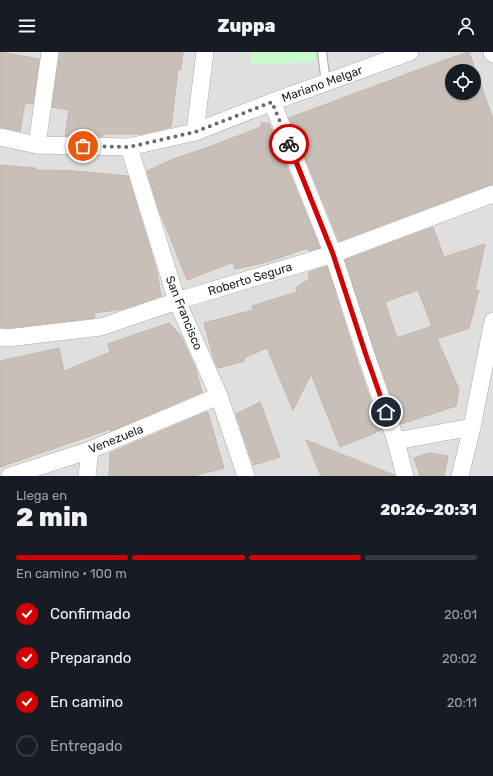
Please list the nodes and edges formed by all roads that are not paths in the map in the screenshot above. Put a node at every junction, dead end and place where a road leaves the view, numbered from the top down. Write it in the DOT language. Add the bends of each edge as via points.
graph roads {
  1 [pos="50,52"];
  2 [pos="205,52"];
  3 [pos="322,52"];
  4 [pos="410,52"];
  5 [pos="326,83"];
  6 [pos="272,102"];
  7 [pos="195,132"];
  8 [pos="0,138"];
  9 [pos="37,145"];
  10 [pos="129,147"];
  11 [pos="493,194"];
  12 [pos="333,254"];
  13 [pos="177,301"];
  14 [pos="493,321"];
  15 [pos="0,338"];
  16 [pos="219,396"];
  17 [pos="472,427"];
  18 [pos="396,441"];
  19 [pos="90,450"];
  20 [pos="10,476"];
  21 [pos="87,476"];
  22 [pos="246,476"];
  23 [pos="405,476"];
  24 [pos="460,476"];
  1 -- 9 [label="street"];
  2 -- 7 [label="street"];
  3 -- 5 [label="lane"];
  4 -- 5 [label="street, Mariano Melgar"];
  5 -- 6 [label="street, Mariano Melgar"];
  6 -- 7 [label="street, Mariano Melgar"];
  6 -- 12 [label="street"];
  7 -- 10 [label="street, Mariano Melgar"];
  8 -- 9 [label="street, Mariano Melgar"];
  9 -- 10 [label="street, Mariano Melgar"];
  10 -- 13 [label="street, San Francisco"];
  11 -- 12 [label="street, Roberto Segura"];
  12 -- 13 [label="street, Roberto Segura"];
  12 -- 18 [label="street"];
  13 -- 15 [label="street, Roberto Segura" via="101,327"];
  13 -- 16 [label="street, San Francisco"];
  14 -- 17 [label="street"];
  16 -- 19 [label="street, Venezuela"];
  16 -- 22 [label="street, San Francisco"];
  17 -- 18 [label="street"];
  17 -- 24 [label="street"];
  18 -- 23 [label="street"];
  19 -- 20 [label="street, Venezuela"];
  19 -- 21 [label="street"];
}
